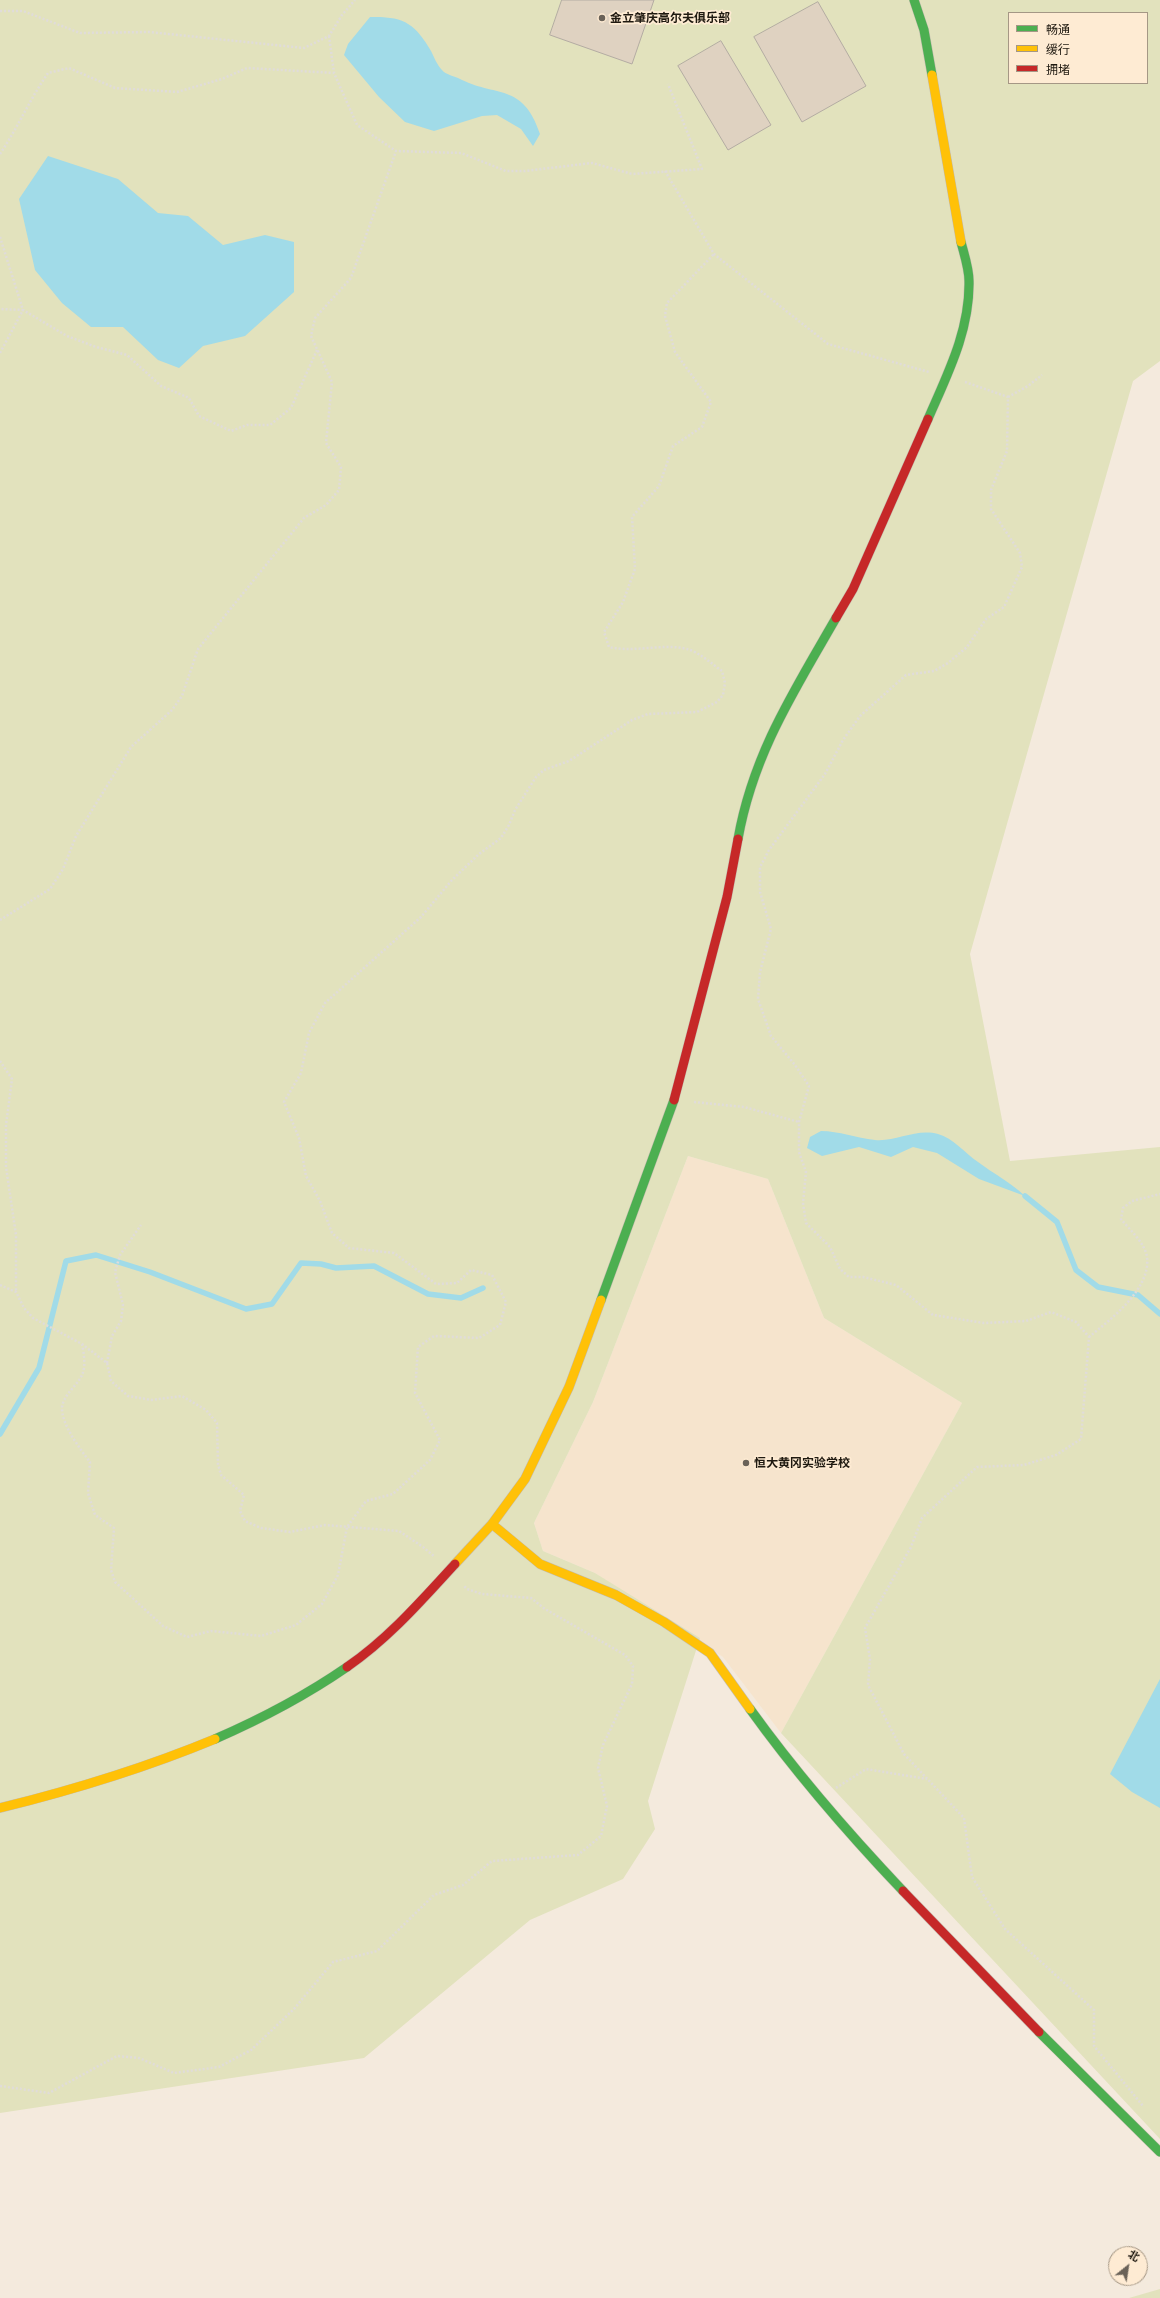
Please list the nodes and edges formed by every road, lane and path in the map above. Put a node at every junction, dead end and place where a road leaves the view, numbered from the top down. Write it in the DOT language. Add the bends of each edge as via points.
graph roads {
  1 [pos="355,0"];
  2 [pos="914,0"];
  3 [pos="0,11"];
  4 [pos="329,36"];
  5 [pos="334,74"];
  6 [pos="668,84"];
  7 [pos="396,151"];
  8 [pos="0,154"];
  9 [pos="665,171"];
  10 [pos="0,237"];
  11 [pos="714,254"];
  12 [pos="0,309"];
  13 [pos="23,310"];
  14 [pos="317,349"];
  15 [pos="0,353"];
  16 [pos="933,373"];
  17 [pos="1042,375"];
  18 [pos="961,380"];
  19 [pos="1008,397"];
  20 [pos="0,920"];
  21 [pos="0,1061"];
  22 [pos="674,1100"];
  23 [pos="799,1122"];
  24 [pos="1160,1194"];
  25 [pos="142,1225"];
  26 [pos="0,1285"];
  27 [pos="16,1292"];
  28 [pos="1089,1337"];
  29 [pos="82,1344"];
  30 [pos="107,1363"];
  31 [pos="492,1524"];
  32 [pos="347,1528"];
  33 [pos="439,1561"];
  34 [pos="459,1582"];
  35 [pos="927,1779"];
  36 [pos="820,1798"];
  37 [pos="0,1808"];
  38 [pos="0,2086"];
  39 [pos="1145,2107"];
  40 [pos="1160,2152"];
  1 -- 4 [label="path"];
  2 -- 22 [label="street" via="924,30 969,280 967,316 956,355 853,589 785,706 754,772 743,808 727,897"];
  3 -- 4 [label="path" via="24,11 80,33 149,32 304,48"];
  4 -- 5 [label="path"];
  5 -- 7 [label="path" via="357,125"];
  5 -- 8 [label="path" via="247,68 222,79 177,92 115,88 69,68 48,73 19,126"];
  6 -- 9 [label="path" via="702,169"];
  7 -- 9 [label="path" via="461,154 506,170 525,171 592,163 632,174"];
  7 -- 14 [label="path" via="351,278 315,318 311,336"];
  9 -- 11 [label="path"];
  10 -- 13 [label="path"];
  11 -- 16 [label="path" via="828,344"];
  11 -- 32 [label="path" via="667,303 665,316 675,352 711,402 702,427 672,446 659,486 632,517 635,569 623,602 604,632 609,646 619,649 687,649 722,671 725,683 723,696 697,712 648,714 632,720 573,758 544,770 536,777 501,838 479,854 452,880 421,917 325,1003 309,1033 301,1073 284,1102 299,1138 306,1176 332,1233 349,1248 394,1253 436,1284 457,1283 471,1270 492,1275 506,1302 500,1325 480,1338 434,1336 418,1347 415,1393 440,1440 430,1460 393,1494 366,1501"];
  12 -- 13 [label="path"];
  13 -- 14 [label="path" via="67,336 127,355 161,386 189,398 199,416 231,431 247,425 270,425 291,408"];
  13 -- 15 [label="path"];
  14 -- 20 [label="path" via="332,382 326,443 342,467 340,490 326,505 304,518 198,649 182,696 172,710 131,747 76,836 63,869 50,889"];
  17 -- 19 [label="path"];
  18 -- 19 [label="path"];
  19 -- 23 [label="path" via="1007,451 991,490 991,509 1020,553 1022,567 1004,607 986,619 968,647 934,671 906,675 860,716 824,774 769,850 760,867 760,892 771,929 760,972 758,999 771,1036 809,1086"];
  21 -- 27 [label="path" via="12,1079 6,1126 6,1167 16,1235"];
  22 -- 23 [label="path" via="744,1107"];
  22 -- 31 [label="street" via="569,1387 524,1479"];
  23 -- 28 [label="path" via="799,1152 806,1172 803,1203 806,1223 830,1247 840,1269 849,1277 863,1277 896,1285 932,1315 984,1323 1026,1321 1051,1312 1076,1322"];
  24 -- 28 [label="path" via="1132,1201 1123,1208 1120,1219 1136,1237 1147,1256 1146,1271 1138,1288 1122,1310"];
  25 -- 30 [label="path" via="120,1255 116,1269 118,1291 123,1306 120,1321 112,1336"];
  26 -- 27 [label="path"];
  27 -- 29 [label="path" via="24,1308 33,1318"];
  28 -- 35 [label="path" via="1081,1439 1056,1454 1024,1465 977,1467 922,1518 911,1547 865,1628 870,1659 868,1685 904,1754"];
  29 -- 30 [label="path"];
  29 -- 32 [label="path" via="82,1375 68,1393 62,1407 70,1435 90,1462 88,1493 94,1515 114,1528 111,1570 115,1582 163,1626 187,1637 211,1631 261,1636 296,1625 322,1604 338,1575"];
  30 -- 32 [label="path" via="111,1381 128,1396 152,1400 182,1396 199,1405 214,1419 217,1423 218,1464 221,1475 244,1495 240,1511 245,1521 261,1528 290,1532 325,1525"];
  31 -- 36 [label="street" via="540,1564 616,1595 664,1622 710,1653 782,1754"];
  31 -- 37 [label="street" via="411,1612 361,1657 316,1688 254,1722 169,1758 57,1794"];
  32 -- 33 [label="path" via="399,1531 424,1546"];
  34 -- 38 [label="path" via="467,1589 482,1594 531,1598 545,1609 625,1655 633,1666 632,1684 603,1745 598,1768 608,1806 601,1836 578,1855 492,1861 463,1885 434,1895 377,1950 333,1962 294,2009 251,2050 219,2067 174,2073 140,2058 117,2056 49,2092"];
  35 -- 36 [label="path" via="866,1769"];
  35 -- 39 [label="path" via="964,1818 972,1877 1005,1929 1094,2010 1094,2046"];
  36 -- 40 [label="street" via="870,1856 1021,2015"];
}
